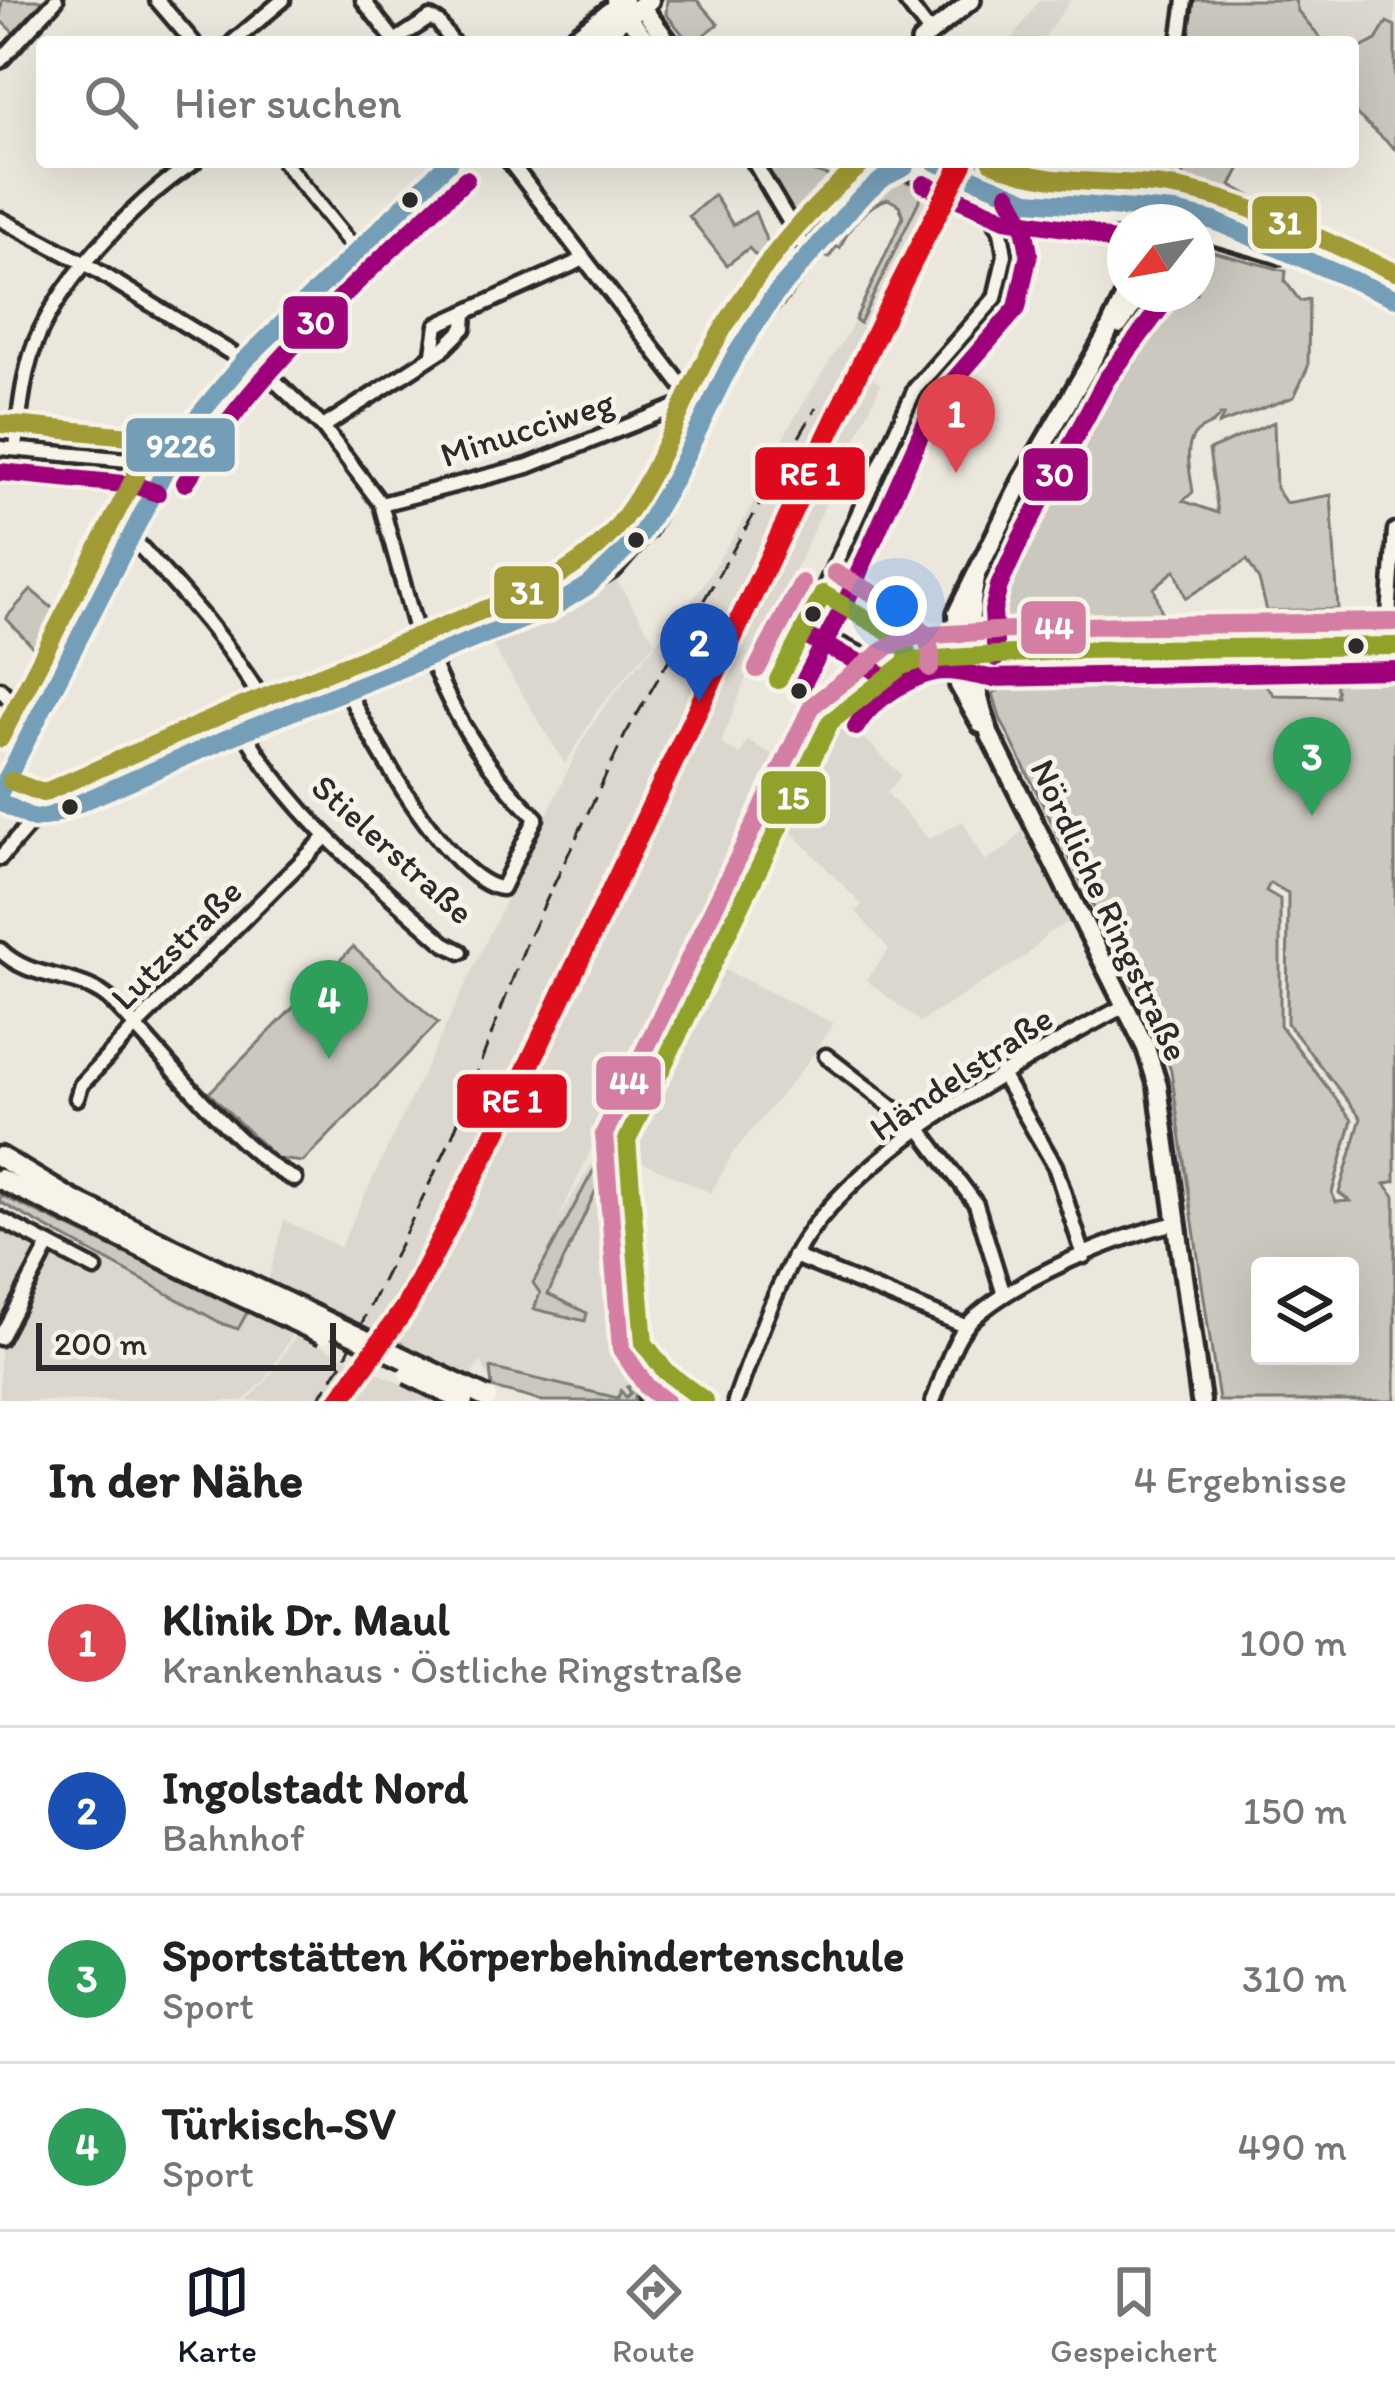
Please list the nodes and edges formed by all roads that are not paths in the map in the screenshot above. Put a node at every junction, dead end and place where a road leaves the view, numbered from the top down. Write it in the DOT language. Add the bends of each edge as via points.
graph roads {
  1 [pos="56,0"];
  2 [pos="157,0"];
  3 [pos="283,0"];
  4 [pos="363,0"];
  5 [pos="905,0"];
  6 [pos="972,0"];
  7 [pos="1185,0"];
  8 [pos="630,4"];
  9 [pos="188,36"];
  10 [pos="240,36"];
  11 [pos="390,36"];
  12 [pos="402,36"];
  13 [pos="448,36"];
  14 [pos="579,36"];
  15 [pos="600,36"];
  16 [pos="645,36"];
  17 [pos="662,36"];
  18 [pos="924,36"];
  19 [pos="926,36"];
  20 [pos="1181,36"];
  21 [pos="0,37"];
  22 [pos="13,47"];
  23 [pos="0,62"];
  24 [pos="187,168"];
  25 [pos="289,168"];
  26 [pos="442,168"];
  27 [pos="514,168"];
  28 [pos="757,168"];
  29 [pos="855,168"];
  30 [pos="872,168"];
  31 [pos="903,168"];
  32 [pos="907,168"];
  33 [pos="947,168"];
  34 [pos="1164,168"];
  35 [pos="1155,204"];
  36 [pos="987,205"];
  37 [pos="849,208"];
  38 [pos="1090,212"];
  39 [pos="1107,214"];
  40 [pos="1107,216"];
  41 [pos="0,219"];
  42 [pos="1215,226"];
  43 [pos="829,229"];
  44 [pos="1107,232"];
  45 [pos="1215,237"];
  46 [pos="356,252"];
  47 [pos="808,255"];
  48 [pos="582,260"];
  49 [pos="1299,260"];
  50 [pos="86,264"];
  51 [pos="1395,298"];
  52 [pos="1117,312"];
  53 [pos="1129,312"];
  54 [pos="465,313"];
  55 [pos="1105,338"];
  56 [pos="433,353"];
  57 [pos="244,361"];
  58 [pos="690,401"];
  59 [pos="706,410"];
  60 [pos="323,428"];
  61 [pos="0,448"];
  62 [pos="16,448"];
  63 [pos="165,470"];
  64 [pos="381,504"];
  65 [pos="1395,530"];
  66 [pos="131,537"];
  67 [pos="823,594"];
  68 [pos="1391,646"];
  69 [pos="969,654"];
  70 [pos="427,657"];
  71 [pos="904,658"];
  72 [pos="0,689"];
  73 [pos="347,689"];
  74 [pos="273,719"];
  75 [pos="36,728"];
  76 [pos="244,731"];
  77 [pos="0,792"];
  78 [pos="0,802"];
  79 [pos="34,819"];
  80 [pos="326,837"];
  81 [pos="0,858"];
  82 [pos="0,950"];
  83 [pos="461,952"];
  84 [pos="1126,1005"];
  85 [pos="135,1027"];
  86 [pos="826,1056"];
  87 [pos="1001,1073"];
  88 [pos="77,1099"];
  89 [pos="920,1130"];
  90 [pos="0,1157"];
  91 [pos="0,1169"];
  92 [pos="295,1179"];
  93 [pos="0,1180"];
  94 [pos="72,1200"];
  95 [pos="0,1219"];
  96 [pos="1178,1223"];
  97 [pos="49,1246"];
  98 [pos="794,1256"];
  99 [pos="1084,1256"];
  100 [pos="95,1270"];
  101 [pos="238,1287"];
  102 [pos="1004,1294"];
  103 [pos="965,1327"];
  104 [pos="0,1338"];
  105 [pos="644,1343"];
  106 [pos="734,1398"];
  107 [pos="490,1400"];
  108 [pos="463,1401"];
  109 [pos="645,1401"];
  110 [pos="659,1401"];
  111 [pos="705,1401"];
  112 [pos="932,1401"];
  113 [pos="1202,1401"];
  1 -- 22 [label="street"];
  2 -- 9 [label="street"];
  3 -- 10 [label="street"];
  4 -- 11 [label="street"];
  5 -- 18 [label="street"];
  6 -- 19 [label="street"];
  7 -- 20 [label="street"];
  8 -- 14 [label="main road"];
  8 -- 15 [label="main road"];
  8 -- 16 [label="main road"];
  8 -- 17 [label="main road"];
  12 -- 13 [label="street" via="430,18"];
  21 -- 22 [label="street"];
  22 -- 23 [label="street"];
  24 -- 50 [label="street"];
  25 -- 46 [label="street"];
  26 -- 46 [label="main road"];
  27 -- 48 [label="street"];
  28 -- 47 [label="street"];
  29 -- 43 [label="street"];
  30 -- 37 [label="street"];
  31 -- 37 [label="street"];
  32 -- 36 [label="main road"];
  33 -- 38 [label="main road" via="1028,201"];
  34 -- 35 [label="street"];
  36 -- 38 [label="main road" via="1020,214"];
  36 -- 67 [label="street" via="1005,255 995,298 915,389"];
  37 -- 43 [label="street"];
  38 -- 39 [label="street"];
  38 -- 40 [label="main road"];
  38 -- 44 [label="main road"];
  41 -- 50 [label="street"];
  42 -- 49 [label="street" via="1238,229"];
  43 -- 47 [label="street"];
  45 -- 49 [label="street"];
  46 -- 57 [label="main road"];
  47 -- 59 [label="street" via="754,324"];
  48 -- 54 [label="street"];
  48 -- 58 [label="street"];
  49 -- 51 [label="street"];
  50 -- 57 [label="street"];
  50 -- 62 [label="street" via="32,351"];
  52 -- 55 [label="main road"];
  53 -- 55 [label="main road"];
  54 -- 56 [label="street" via="464,328"];
  54 -- 56 [label="street" via="435,327"];
  55 -- 69 [label="main road" via="957,613"];
  56 -- 60 [label="street"];
  57 -- 60 [label="street"];
  57 -- 63 [label="main road"];
  58 -- 59 [label="street"];
  58 -- 64 [label="street, Minucciweg" via="528,466"];
  59 -- 70 [label="street" via="656,517 614,568 552,608"];
  60 -- 64 [label="street"];
  61 -- 62 [label="street"];
  62 -- 63 [label="street"];
  63 -- 66 [label="main road"];
  64 -- 70 [label="street"];
  65 -- 68 [label="street"];
  66 -- 74 [label="street" via="207,620"];
  66 -- 75 [label="main road"];
  67 -- 71 [label="street" via="894,635"];
  67 -- 71 [label="street" via="813,613"];
  68 -- 69 [label="street"];
  69 -- 71 [label="street"];
  69 -- 84 [label="main road, Nördliche Ringstraße" via="990,735"];
  70 -- 73 [label="street"];
  70 -- 73 [label="street" via="448,704 536,818 502,888 464,862 412,804"];
  71 -- 105 [label="street" via="835,716 627,1140"];
  72 -- 75 [label="street"];
  73 -- 74 [label="street"];
  74 -- 76 [label="street"];
  75 -- 77 [label="main road"];
  76 -- 79 [label="street"];
  76 -- 80 [label="street, Stielerstraße"];
  78 -- 79 [label="street"];
  79 -- 81 [label="street"];
  80 -- 83 [label="street, Stielerstraße"];
  80 -- 85 [label="street, Lutzstraße"];
  82 -- 85 [label="street" via="33,972 100,993"];
  84 -- 87 [label="street, Händelstraße"];
  84 -- 96 [label="main road, Nördliche Ringstraße" via="1158,1086"];
  85 -- 88 [label="street, Lutzstraße"];
  85 -- 92 [label="street" via="252,1148"];
  86 -- 89 [label="street"];
  87 -- 89 [label="street, Händelstraße"];
  87 -- 99 [label="street" via="1055,1166"];
  89 -- 98 [label="street, Händelstraße" via="836,1202"];
  89 -- 102 [label="street" via="976,1204"];
  90 -- 94 [label="main road"];
  91 -- 94 [label="main road"];
  93 -- 101 [label="main road"];
  94 -- 101 [label="main road"];
  95 -- 97 [label="street"];
  96 -- 99 [label="street"];
  96 -- 113 [label="main road, Nördliche Ringstraße"];
  97 -- 100 [label="street"];
  97 -- 104 [label="street"];
  98 -- 103 [label="street"];
  98 -- 106 [label="street, Händelstraße"];
  99 -- 102 [label="street"];
  101 -- 107 [label="main road, bridge"];
  101 -- 108 [label="main road, bridge"];
  102 -- 103 [label="street"];
  103 -- 112 [label="street"];
  105 -- 109 [label="street"];
  105 -- 110 [label="street"];
  105 -- 111 [label="street" via="664,1371"];
}
